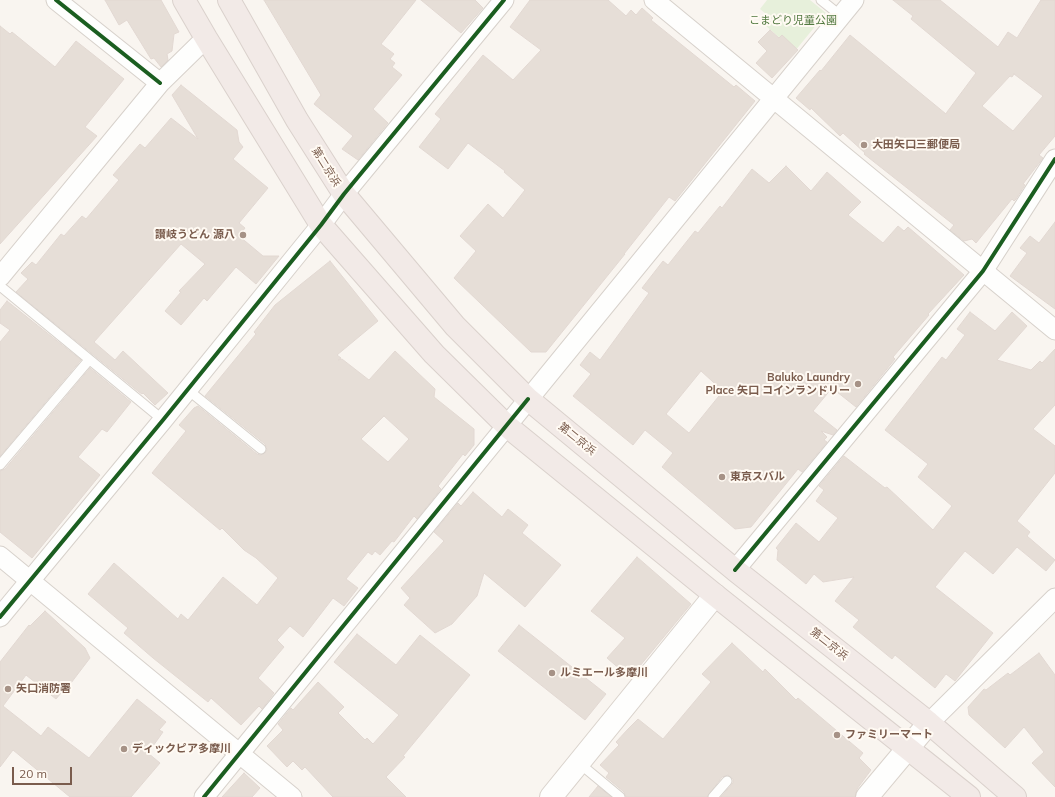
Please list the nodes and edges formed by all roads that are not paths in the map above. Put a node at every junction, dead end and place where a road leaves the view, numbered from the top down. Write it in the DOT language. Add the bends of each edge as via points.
graph roads {
  1 [pos="56,0"];
  2 [pos="184,0"];
  3 [pos="229,0"];
  4 [pos="504,0"];
  5 [pos="654,0"];
  6 [pos="821,0"];
  7 [pos="854,0"];
  8 [pos="840,16"];
  9 [pos="206,38"];
  10 [pos="160,83"];
  11 [pos="773,99"];
  12 [pos="1055,159"];
  13 [pos="344,194"];
  14 [pos="321,225"];
  15 [pos="983,271"];
  16 [pos="0,277"];
  17 [pos="0,286"];
  18 [pos="1055,330"];
  19 [pos="88,360"];
  20 [pos="188,390"];
  21 [pos="528,399"];
  22 [pos="163,420"];
  23 [pos="507,426"];
  24 [pos="261,449"];
  25 [pos="0,465"];
  26 [pos="0,556"];
  27 [pos="735,570"];
  28 [pos="30,580"];
  29 [pos="715,596"];
  30 [pos="1055,598"];
  31 [pos="0,616"];
  32 [pos="929,723"];
  33 [pos="908,748"];
  34 [pos="239,755"];
  35 [pos="578,763"];
  36 [pos="727,781"];
  37 [pos="204,797"];
  38 [pos="292,797"];
  39 [pos="551,797"];
  40 [pos="620,797"];
  41 [pos="713,797"];
  42 [pos="867,797"];
  43 [pos="969,797"];
  44 [pos="1015,797"];
  1 -- 10 [label="street"];
  2 -- 9 [label="highway"];
  3 -- 13 [label="highway, 第二京浜" via="297,120"];
  4 -- 13 [label="street"];
  5 -- 11 [label="street"];
  6 -- 8 [label="lane"];
  7 -- 8 [label="street"];
  8 -- 11 [label="street"];
  9 -- 10 [label="street"];
  9 -- 14 [label="highway"];
  10 -- 16 [label="street"];
  11 -- 15 [label="street"];
  11 -- 21 [label="street"];
  12 -- 15 [label="street"];
  13 -- 14 [label="street"];
  13 -- 21 [label="highway, 第二京浜" via="455,326"];
  14 -- 20 [label="street"];
  14 -- 23 [label="highway" via="434,354"];
  15 -- 18 [label="street"];
  15 -- 27 [label="street"];
  17 -- 19 [label="lane"];
  19 -- 22 [label="lane"];
  19 -- 25 [label="lane"];
  20 -- 22 [label="street"];
  20 -- 24 [label="lane"];
  21 -- 23 [label="street"];
  21 -- 27 [label="highway, 第二京浜"];
  22 -- 28 [label="street"];
  23 -- 29 [label="highway"];
  23 -- 34 [label="street"];
  26 -- 28 [label="street"];
  27 -- 32 [label="highway, 第二京浜"];
  28 -- 31 [label="street"];
  28 -- 34 [label="street"];
  29 -- 33 [label="highway"];
  29 -- 35 [label="street"];
  30 -- 32 [label="street"];
  32 -- 33 [label="street"];
  32 -- 44 [label="highway, 第二京浜"];
  33 -- 42 [label="street"];
  33 -- 43 [label="highway"];
  34 -- 37 [label="street"];
  34 -- 38 [label="street"];
  35 -- 39 [label="street"];
  35 -- 40 [label="lane"];
  36 -- 41 [label="lane"];
}
